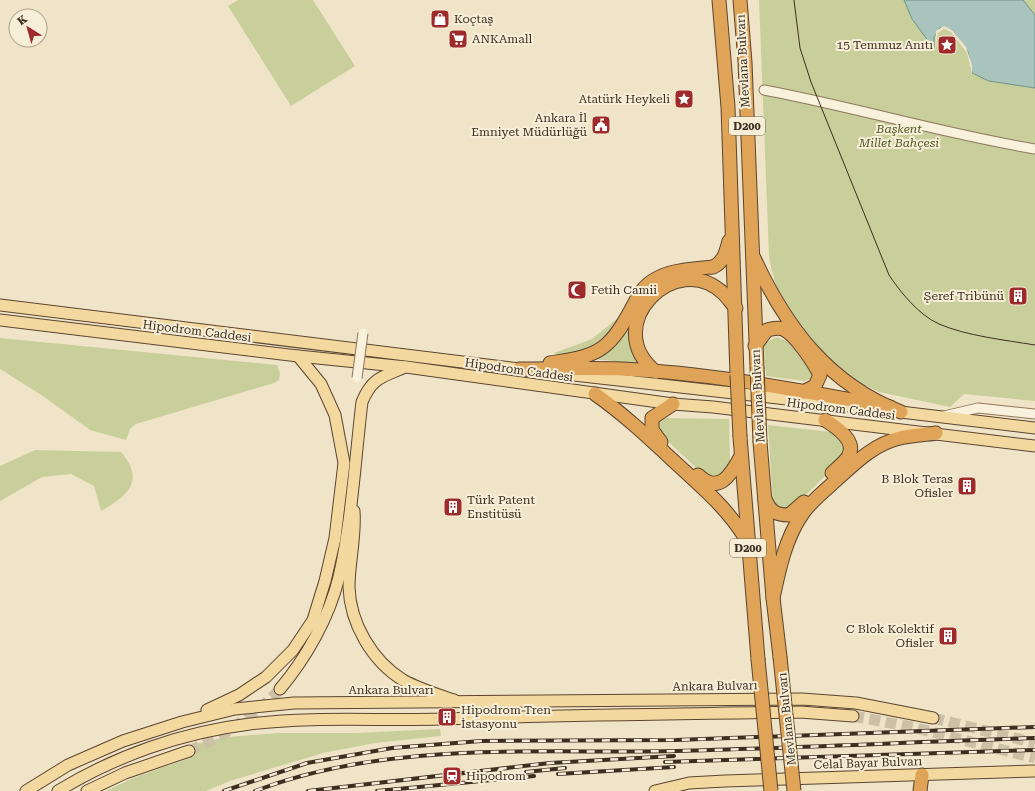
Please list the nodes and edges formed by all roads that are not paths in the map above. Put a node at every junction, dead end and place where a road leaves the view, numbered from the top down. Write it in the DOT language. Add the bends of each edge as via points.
graph roads {
  1 [pos="719,0"];
  2 [pos="740,0"];
  3 [pos="764,90"];
  4 [pos="1035,149"];
  5 [pos="732,231"];
  6 [pos="751,253"];
  7 [pos="0,304"];
  8 [pos="736,308"];
  9 [pos="0,320"];
  10 [pos="363,333"];
  11 [pos="755,346"];
  12 [pos="298,356"];
  13 [pos="406,366"];
  14 [pos="519,368"];
  15 [pos="656,372"];
  16 [pos="357,378"];
  17 [pos="803,392"];
  18 [pos="595,394"];
  19 [pos="673,404"];
  20 [pos="896,410"];
  21 [pos="1035,414"];
  22 [pos="940,416"];
  23 [pos="825,420"];
  24 [pos="1035,428"];
  25 [pos="936,433"];
  26 [pos="1035,446"];
  27 [pos="741,456"];
  28 [pos="352,493"];
  29 [pos="763,496"];
  30 [pos="747,541"];
  31 [pos="773,598"];
  32 [pos="280,689"];
  33 [pos="466,703"];
  34 [pos="853,716"];
  35 [pos="933,718"];
  36 [pos="182,722"];
  37 [pos="189,751"];
  38 [pos="1035,771"];
  39 [pos="922,775"];
  40 [pos="26,791"];
  41 [pos="58,791"];
  42 [pos="87,791"];
  43 [pos="655,791"];
  44 [pos="771,791"];
  45 [pos="794,791"];
  46 [pos="920,791"];
  1 -- 5 [label="highway, Mevlana Bulvarı / D200" via="728,107"];
  2 -- 6 [label="highway, Mevlana Bulvarı / D200"];
  3 -- 4 [label="street" via="819,100 981,140"];
  5 -- 8 [label="highway, Mevlana Bulvarı / D200"];
  5 -- 14 [label="highway" via="725,255 718,264 713,267 672,272 646,287 607,344 591,354"];
  6 -- 11 [label="highway, Mevlana Bulvarı / D200"];
  6 -- 20 [label="highway" via="785,317 824,363 839,378"];
  7 -- 14 [label="main road, Hipodrom Caddesi"];
  8 -- 15 [label="highway" via="724,293 697,280 681,281 661,288 641,310 636,325 636,342 641,356"];
  8 -- 27 [label="highway, Mevlana Bulvarı / D200, bridge"];
  9 -- 12 [label="main road, Hipodrom Caddesi"];
  10 -- 16 [label="street, bridge"];
  11 -- 17 [label="highway" via="767,330 781,328 788,332 820,375 815,386"];
  11 -- 29 [label="highway, Mevlana Bulvarı / D200, bridge"];
  12 -- 13 [label="main road, Hipodrom Caddesi"];
  12 -- 36 [label="main road" via="321,384 335,415 344,463 335,538 313,620 293,650 266,677 239,695"];
  13 -- 18 [label="main road, Hipodrom Caddesi"];
  13 -- 28 [label="main road" via="375,380 366,391 362,402"];
  14 -- 15 [label="highway" via="622,369"];
  14 -- 20 [label="main road, Hipodrom Caddesi" via="602,380"];
  15 -- 17 [label="highway"];
  17 -- 20 [label="highway"];
  18 -- 19 [label="main road, Hipodrom Caddesi"];
  18 -- 30 [label="highway" via="631,420 723,507"];
  19 -- 23 [label="main road, Hipodrom Caddesi" via="713,406"];
  19 -- 27 [label="highway" via="652,418 652,430 655,436 706,483 725,480"];
  20 -- 22 [label="main road, Hipodrom Caddesi"];
  21 -- 22 [label="street, Hipodrom Caddesi" via="978,408"];
  22 -- 24 [label="main road, Hipodrom Caddesi"];
  23 -- 25 [label="main road, Hipodrom Caddesi"];
  23 -- 29 [label="highway" via="847,439 850,452 848,457 797,510 789,515 774,513 769,509"];
  25 -- 26 [label="main road, Hipodrom Caddesi"];
  25 -- 31 [label="highway" via="899,438 879,446 862,457 814,500 801,515 790,536 781,561"];
  27 -- 30 [label="highway, Mevlana Bulvarı / D200"];
  28 -- 32 [label="main road" via="339,578 328,610 294,672"];
  28 -- 33 [label="main road" via="355,524 349,589 360,630 381,662 402,679 427,692"];
  29 -- 31 [label="highway, Mevlana Bulvarı / D200"];
  30 -- 44 [label="highway, Mevlana Bulvarı / D200, bridge"];
  31 -- 45 [label="highway, Mevlana Bulvarı / D200, bridge"];
  33 -- 35 [label="main road, Ankara Bulvarı" via="773,699 842,701"];
  33 -- 36 [label="main road, Ankara Bulvarı" via="294,703 235,709"];
  34 -- 41 [label="main road" via="774,712 292,721 250,724 197,733 140,752 91,773"];
  36 -- 40 [label="main road, Ankara Bulvarı" via="116,744 68,765"];
  37 -- 42 [label="main road" via="125,773"];
  38 -- 39 [label="main road, Celal Bayar Bulvarı"];
  39 -- 43 [label="main road, Celal Bayar Bulvarı" via="689,783"];
  39 -- 46 [label="highway"];
}
